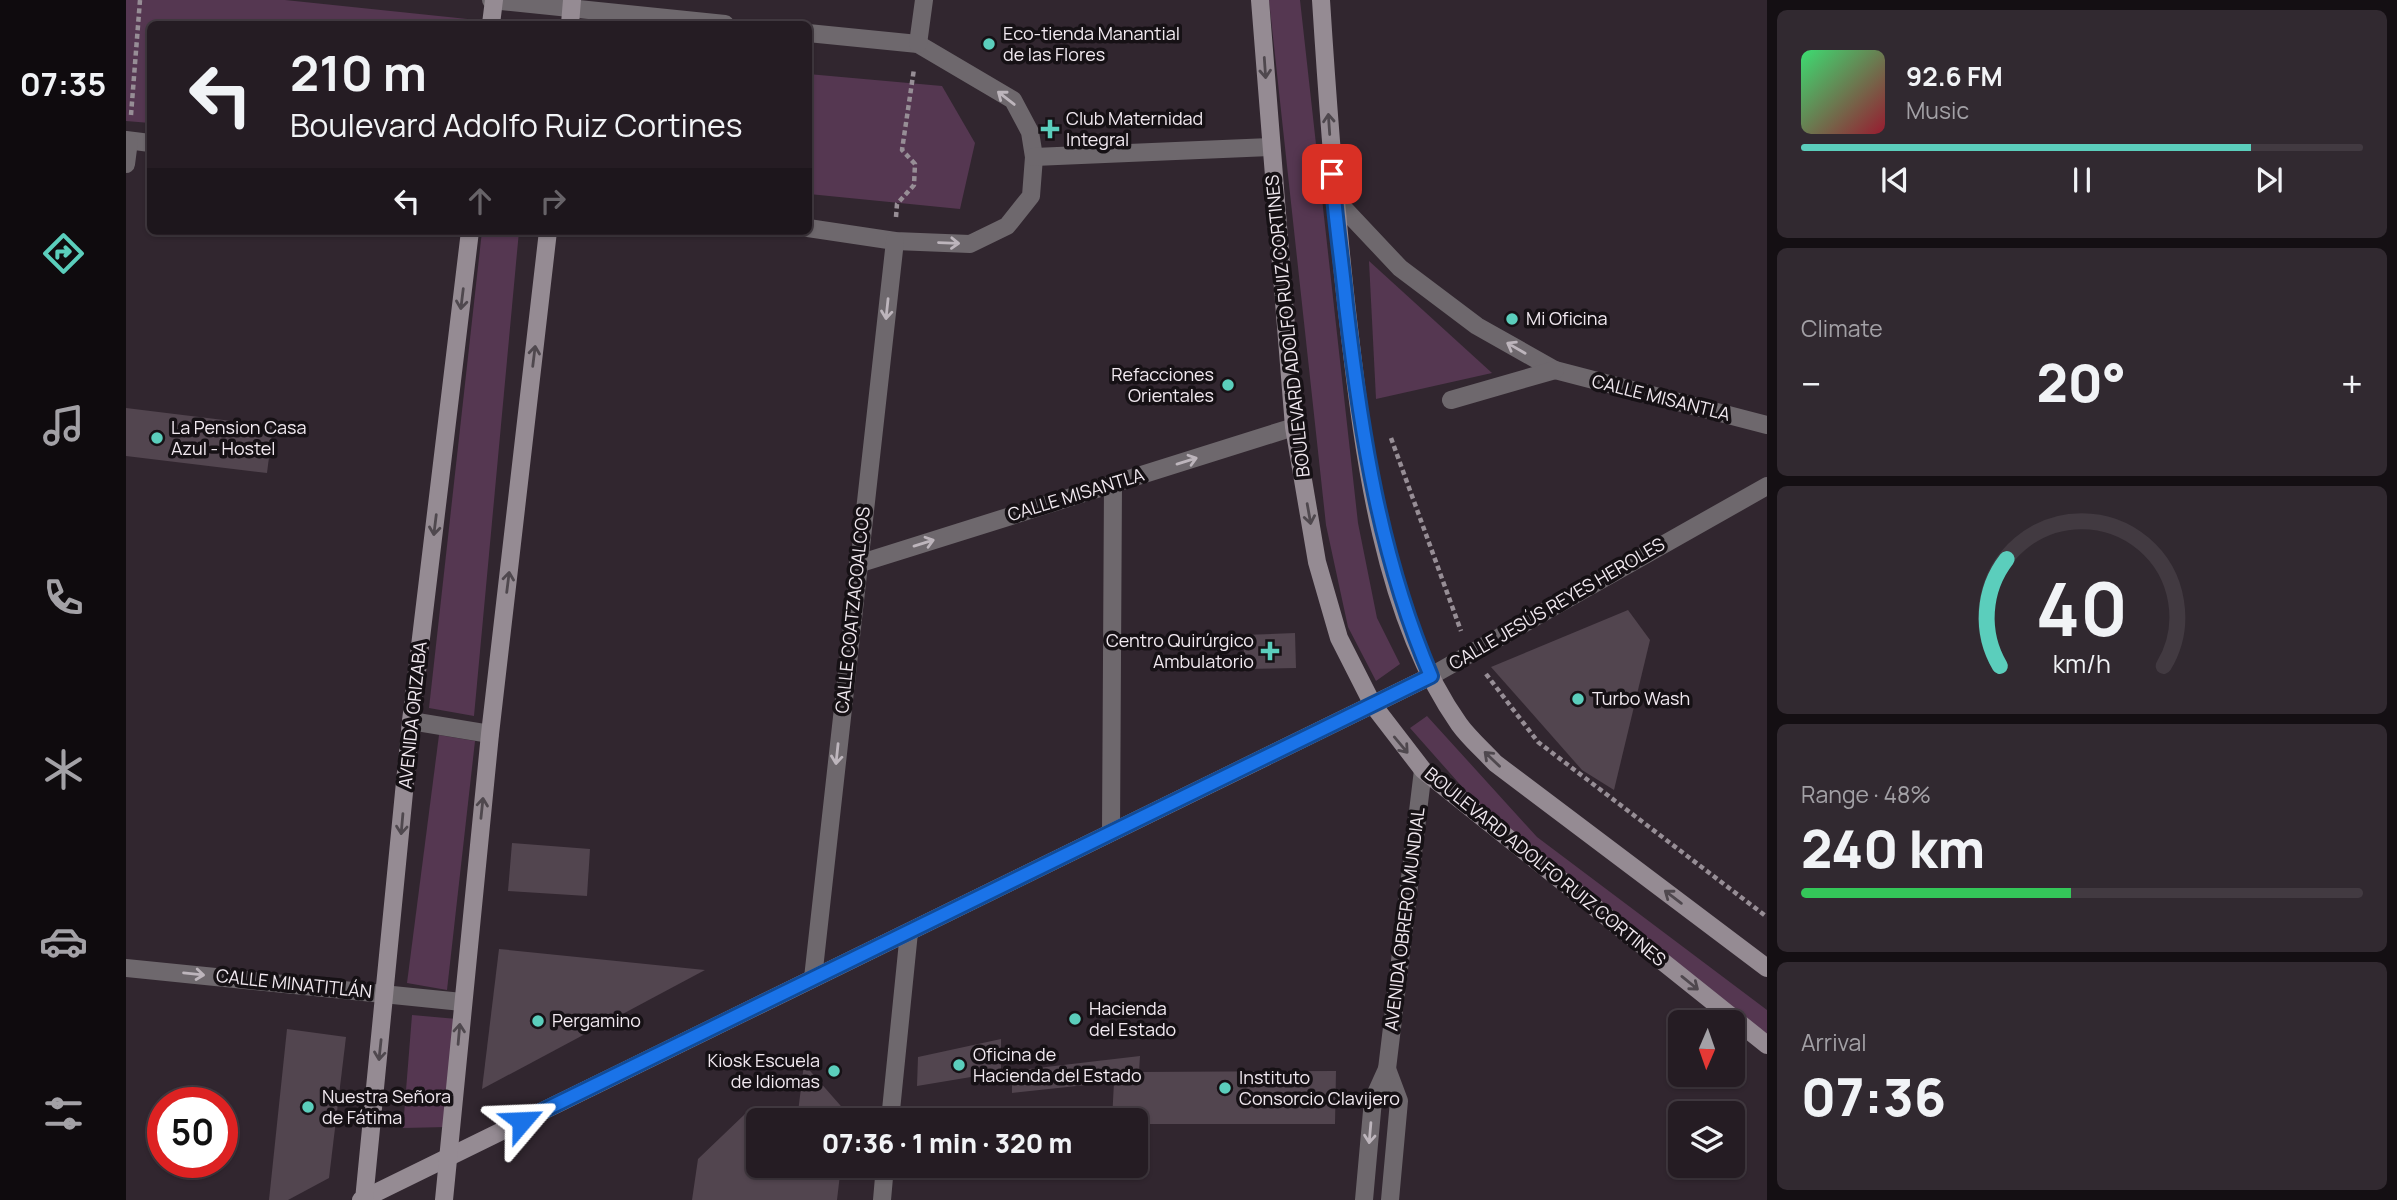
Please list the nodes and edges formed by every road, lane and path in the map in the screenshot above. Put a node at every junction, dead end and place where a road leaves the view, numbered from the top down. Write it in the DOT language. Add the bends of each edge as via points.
graph roads {
  1 [pos="140,0"];
  2 [pos="493,0"];
  3 [pos="924,0"];
  4 [pos="1260,0"];
  5 [pos="1321,0"];
  6 [pos="571,11"];
  7 [pos="491,21"];
  8 [pos="689,21"];
  9 [pos="812,33"];
  10 [pos="918,44"];
  11 [pos="127,141"];
  12 [pos="147,143"];
  13 [pos="1270,147"];
  14 [pos="1034,157"];
  15 [pos="126,164"];
  16 [pos="1334,198"];
  17 [pos="812,229"];
  18 [pos="470,235"];
  19 [pos="548,235"];
  20 [pos="895,241"];
  21 [pos="1555,370"];
  22 [pos="1451,400"];
  23 [pos="1386,425"];
  24 [pos="1767,425"];
  25 [pos="1294,427"];
  26 [pos="1113,484"];
  27 [pos="1767,486"];
  28 [pos="858,564"];
  29 [pos="1470,654"];
  30 [pos="1431,676"];
  31 [pos="1373,705"];
  32 [pos="411,721"];
  33 [pos="490,734"];
  34 [pos="1423,770"];
  35 [pos="1111,832"];
  36 [pos="1767,917"];
  37 [pos="909,932"];
  38 [pos="126,968"];
  39 [pos="1767,968"];
  40 [pos="813,978"];
  41 [pos="386,993"];
  42 [pos="462,1002"];
  43 [pos="1767,1045"];
  44 [pos="1387,1069"];
  45 [pos="891,1108"];
  46 [pos="449,1156"];
  47 [pos="884,1178"];
  48 [pos="363,1199"];
  49 [pos="444,1200"];
  50 [pos="882,1200"];
  51 [pos="1364,1200"];
  52 [pos="1390,1200"];
  1 -- 11 [label="path"];
  2 -- 6 [label="street"];
  2 -- 7 [label="main road"];
  3 -- 10 [label="street"];
  4 -- 13 [label="main road, BOULEVARD ADOLFO RUIZ CORTINES, one-way"];
  16 -- 5 [label="main road, one-way"];
  6 -- 8 [label="street"];
  9 -- 10 [label="street"];
  14 -- 10 [label="street, one-way" via="1030,132 1013,100"];
  10 -- 20 [label="path" via="902,150 915,164 914,185 897,204"];
  11 -- 12 [label="street"];
  11 -- 15 [label="street"];
  13 -- 14 [label="street"];
  13 -- 25 [label="main road, BOULEVARD ADOLFO RUIZ CORTINES"];
  20 -- 14 [label="street, one-way" via="970,244 1007,226 1031,196"];
  21 -- 16 [label="street, CALLE MISANTLA, one-way" via="1477,326 1400,268"];
  16 -- 30 [label="main road" via="1360,424 1378,514 1406,615"];
  17 -- 20 [label="street"];
  18 -- 32 [label="main road, AVENIDA ORIZABA, one-way"];
  33 -- 19 [label="main road, one-way"];
  20 -- 28 [label="street, CALLE COATZACOALCOS, one-way"];
  21 -- 22 [label="street"];
  21 -- 24 [label="street, CALLE MISANTLA"];
  23 -- 29 [label="path"];
  26 -- 25 [label="street, CALLE MISANTLA, one-way"];
  25 -- 31 [label="main road, BOULEVARD ADOLFO RUIZ CORTINES, one-way" via="1317,562 1339,638"];
  28 -- 26 [label="street, CALLE MISANTLA, one-way"];
  26 -- 35 [label="street"];
  27 -- 29 [label="street, CALLE JESÚS REYES HEROLES"];
  28 -- 40 [label="street, CALLE COATZACOALCOS, one-way"];
  29 -- 30 [label="street, CALLE JESÚS REYES HEROLES"];
  29 -- 36 [label="path" via="1538,742"];
  30 -- 31 [label="main road, CALLE JESÚS REYES HEROLES"];
  39 -- 30 [label="main road, one-way" via="1495,763 1459,725"];
  31 -- 34 [label="main road, BOULEVARD ADOLFO RUIZ CORTINES, one-way"];
  31 -- 35 [label="main road, CALLE JESÚS REYES HEROLES"];
  32 -- 33 [label="street"];
  32 -- 41 [label="main road, AVENIDA ORIZABA, one-way"];
  42 -- 33 [label="main road, one-way"];
  34 -- 43 [label="main road, BOULEVARD ADOLFO RUIZ CORTINES, one-way"];
  34 -- 44 [label="street, AVENIDA OBRERO MUNDIAL"];
  35 -- 37 [label="main road, CALLE JESÚS REYES HEROLES"];
  37 -- 40 [label="main road, CALLE JESÚS REYES HEROLES"];
  37 -- 45 [label="street"];
  38 -- 41 [label="street, CALLE MINATITLÁN, one-way"];
  40 -- 46 [label="main road, CALLE JESÚS REYES HEROLES"];
  41 -- 42 [label="street, CALLE MINATITLÁN"];
  41 -- 48 [label="main road, AVENIDA ORIZABA, one-way"];
  46 -- 42 [label="main road, one-way"];
  44 -- 51 [label="street, AVENIDA OBRERO MUNDIAL, one-way" via="1373,1100"];
  44 -- 52 [label="street, AVENIDA OBRERO MUNDIAL" via="1399,1101"];
  46 -- 48 [label="main road, CALLE JESÚS REYES HEROLES"];
  46 -- 49 [label="main road"];
  47 -- 50 [label="street"];
}
